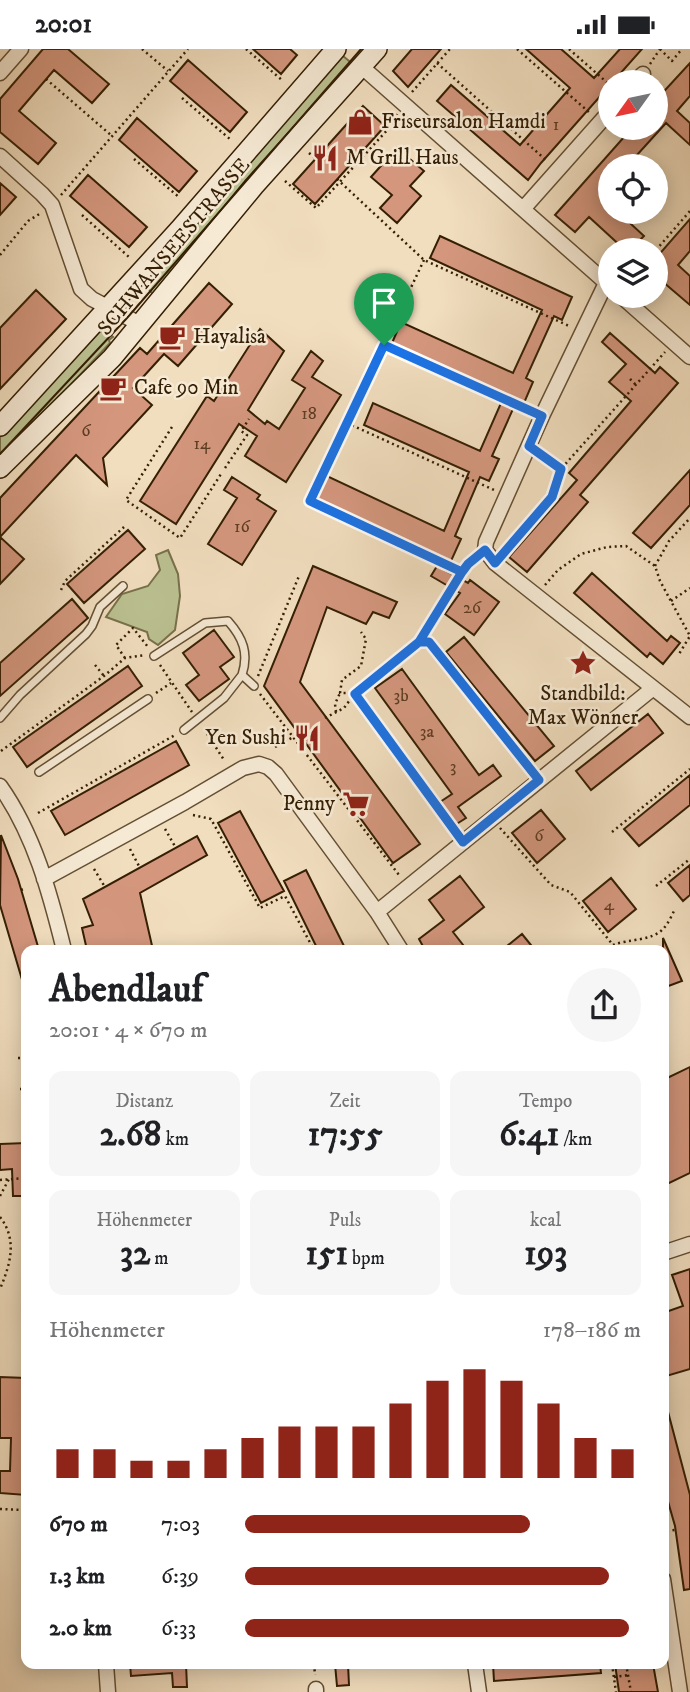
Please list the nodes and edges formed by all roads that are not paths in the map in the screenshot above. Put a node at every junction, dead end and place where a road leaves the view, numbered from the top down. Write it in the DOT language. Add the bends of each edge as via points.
graph roads {
  1 [pos="21,49"];
  2 [pos="336,49"];
  3 [pos="377,49"];
  4 [pos="362,67"];
  5 [pos="0,72"];
  6 [pos="598,124"];
  7 [pos="0,156"];
  8 [pos="523,209"];
  9 [pos="598,275"];
  10 [pos="598,304"];
  11 [pos="108,308"];
  12 [pos="635,308"];
  13 [pos="140,324"];
  14 [pos="690,357"];
  15 [pos="0,426"];
  16 [pos="0,468"];
  17 [pos="123,586"];
  18 [pos="154,656"];
  19 [pos="242,675"];
  20 [pos="254,686"];
  21 [pos="652,688"];
  22 [pos="148,699"];
  23 [pos="690,717"];
  24 [pos="0,718"];
  25 [pos="184,730"];
  26 [pos="39,772"];
  27 [pos="0,786"];
  28 [pos="44,879"];
  29 [pos="377,912"];
  30 [pos="64,945"];
  31 [pos="398,945"];
  32 [pos="690,1244"];
  33 [pos="669,1251"];
  34 [pos="669,1619"];
  35 [pos="106,1669"];
  36 [pos="476,1669"];
  37 [pos="108,1692"];
  38 [pos="479,1692"];
  39 [pos="680,1692"];
  1 -- 5 [label="street"];
  2 -- 11 [label="main road, SCHWANSEESTRASSE"];
  3 -- 4 [label="main road, SCHWANSEESTRASSE"];
  4 -- 8 [label="street"];
  4 -- 13 [label="main road, SCHWANSEESTRASSE" via="254,186"];
  6 -- 8 [label="street"];
  7 -- 11 [label="street" via="52,205 81,289"];
  8 -- 9 [label="street"];
  10 -- 21 [label="street" via="542,416 485,550 495,563"];
  11 -- 13 [label="street"];
  11 -- 15 [label="main road, SCHWANSEESTRASSE"];
  12 -- 14 [label="street"];
  13 -- 16 [label="main road, SCHWANSEESTRASSE"];
  17 -- 24 [label="lane" via="100,607 86,634"];
  18 -- 19 [label="lane" via="205,623 229,621 246,650"];
  19 -- 20 [label="lane"];
  19 -- 25 [label="lane" via="224,698"];
  21 -- 23 [label="street"];
  21 -- 29 [label="street"];
  22 -- 26 [label="lane"];
  27 -- 28 [label="street" via="27,834"];
  28 -- 29 [label="street" via="247,766 259,764 268,767 287,789"];
  28 -- 30 [label="street"];
  29 -- 31 [label="street"];
  32 -- 33 [label="street"];
  34 -- 39 [label="street"];
  35 -- 37 [label="street"];
  36 -- 38 [label="street"];
}
